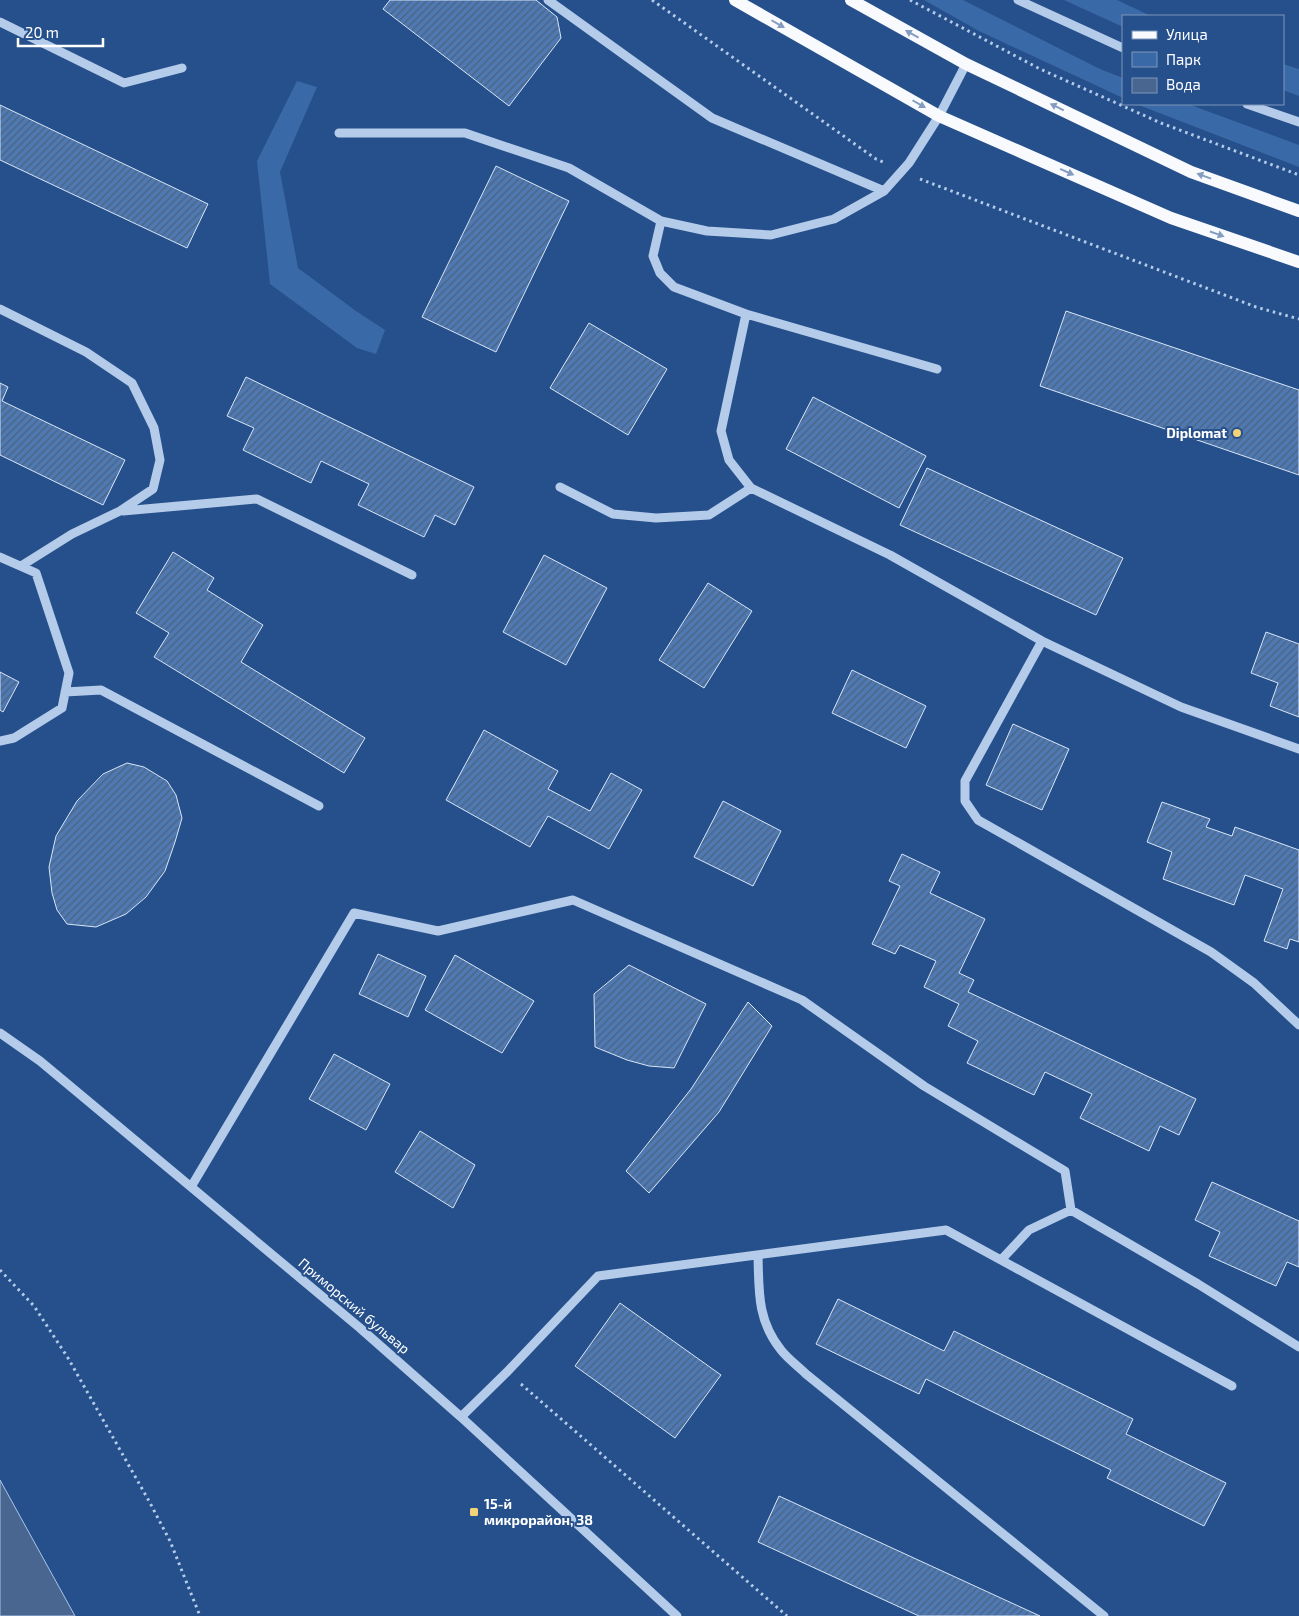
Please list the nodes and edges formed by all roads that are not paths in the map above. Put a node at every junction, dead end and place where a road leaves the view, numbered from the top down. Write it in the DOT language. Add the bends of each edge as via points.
graph roads {
  1 [pos="548,0"];
  2 [pos="735,0"];
  3 [pos="850,0"];
  4 [pos="1018,0"];
  5 [pos="0,22"];
  6 [pos="1122,48"];
  7 [pos="966,64"];
  8 [pos="182,68"];
  9 [pos="1250,105"];
  10 [pos="940,116"];
  11 [pos="1299,122"];
  12 [pos="339,133"];
  13 [pos="884,191"];
  14 [pos="1299,211"];
  15 [pos="661,221"];
  16 [pos="1299,262"];
  17 [pos="0,309"];
  18 [pos="746,314"];
  19 [pos="937,370"];
  20 [pos="560,487"];
  21 [pos="751,488"];
  22 [pos="120,511"];
  23 [pos="0,557"];
  24 [pos="20,566"];
  25 [pos="412,575"];
  26 [pos="1042,641"];
  27 [pos="65,692"];
  28 [pos="0,741"];
  29 [pos="1299,749"];
  30 [pos="319,806"];
  31 [pos="1299,1025"];
  32 [pos="0,1033"];
  33 [pos="191,1187"];
  34 [pos="1071,1210"];
  35 [pos="758,1255"];
  36 [pos="1001,1260"];
  37 [pos="1299,1347"];
  38 [pos="1232,1386"];
  39 [pos="461,1417"];
  40 [pos="677,1616"];
  41 [pos="1104,1616"];
  1 -- 13 [label="street" via="712,118"];
  2 -- 10 [label="main road, one-way"];
  7 -- 3 [label="main road, one-way"];
  4 -- 6 [label="street"];
  5 -- 8 [label="street" via="124,83"];
  7 -- 10 [label="street"];
  14 -- 7 [label="main road, one-way" via="1191,172"];
  9 -- 11 [label="street"];
  10 -- 13 [label="street" via="909,163"];
  10 -- 16 [label="main road, one-way" via="1171,218"];
  12 -- 15 [label="street" via="465,133 569,168"];
  13 -- 15 [label="street" via="834,219 771,236 707,231"];
  15 -- 18 [label="street" via="653,256 660,274 674,287"];
  17 -- 22 [label="street" via="86,352 132,383 154,428 160,460 153,489"];
  18 -- 19 [label="street"];
  18 -- 21 [label="street" via="720,431 729,460"];
  20 -- 21 [label="street" via="614,514 656,518 709,515"];
  21 -- 26 [label="street" via="890,556"];
  22 -- 24 [label="street" via="72,534"];
  22 -- 25 [label="street" via="257,499"];
  23 -- 24 [label="street"];
  24 -- 27 [label="street" via="36,572 69,673"];
  26 -- 29 [label="street" via="1181,707"];
  26 -- 31 [label="street" via="965,781 965,802 978,820 1211,952 1254,983"];
  27 -- 28 [label="street" via="62,708 14,738"];
  27 -- 30 [label="street" via="101,690"];
  32 -- 33 [label="street, Приморский бульвар" via="40,1061"];
  33 -- 34 [label="street" via="354,913 438,931 573,900 802,1000 924,1086 1065,1171"];
  33 -- 39 [label="street, Приморский бульвар"];
  34 -- 36 [label="street" via="1029,1230"];
  34 -- 37 [label="street"];
  35 -- 36 [label="street" via="946,1230"];
  35 -- 39 [label="street" via="598,1276"];
  35 -- 41 [label="street" via="759,1302 767,1329 781,1350 806,1374"];
  36 -- 38 [label="street"];
  39 -- 40 [label="street, Приморский бульвар"];
}
